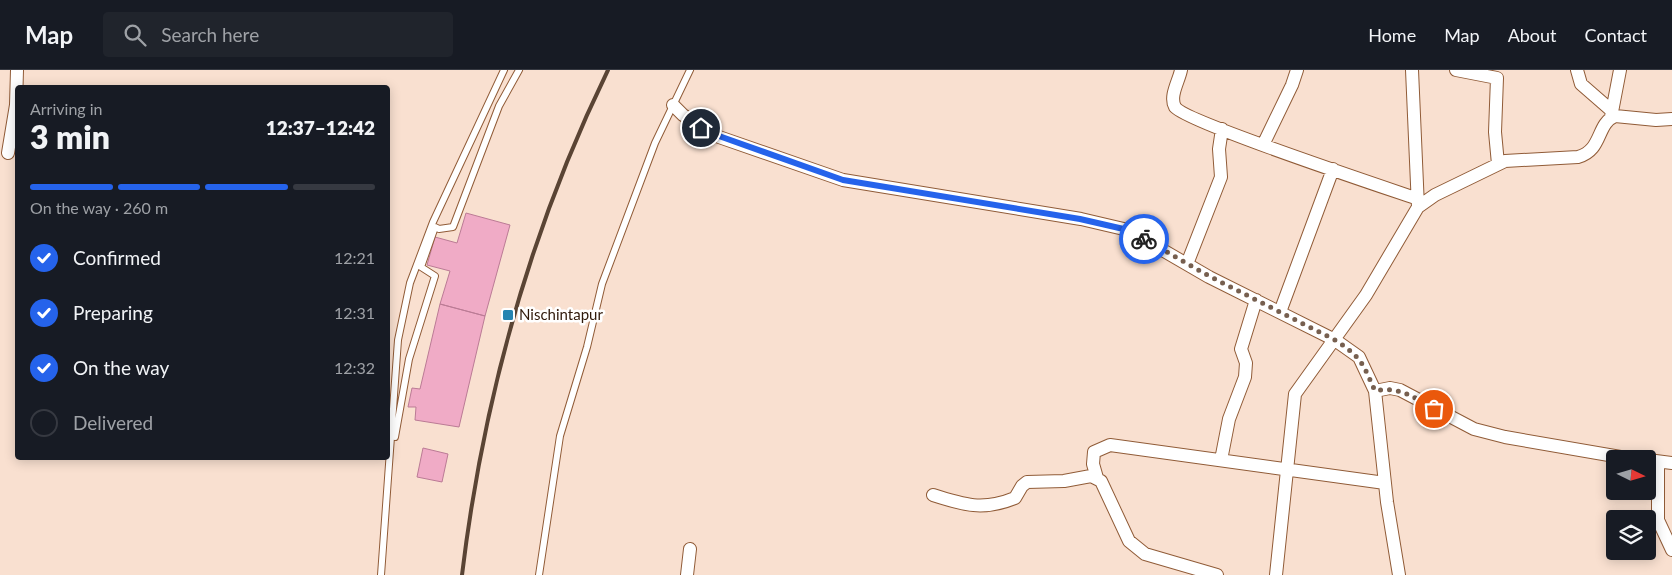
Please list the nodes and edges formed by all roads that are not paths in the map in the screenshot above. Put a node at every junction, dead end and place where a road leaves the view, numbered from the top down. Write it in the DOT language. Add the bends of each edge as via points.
graph roads {
  1 [pos="17,70"];
  2 [pos="504,70"];
  3 [pos="519,70"];
  4 [pos="690,70"];
  5 [pos="1181,70"];
  6 [pos="1297,70"];
  7 [pos="1412,70"];
  8 [pos="1456,70"];
  9 [pos="1577,70"];
  10 [pos="1620,70"];
  11 [pos="17,85"];
  12 [pos="674,105"];
  13 [pos="15,112"];
  14 [pos="1611,114"];
  15 [pos="1672,119"];
  16 [pos="1222,129"];
  17 [pos="1263,144"];
  18 [pos="8,152"];
  19 [pos="1498,164"];
  20 [pos="1333,169"];
  21 [pos="1418,203"];
  22 [pos="1187,264"];
  23 [pos="1256,300"];
  24 [pos="1280,312"];
  25 [pos="1335,340"];
  26 [pos="1375,391"];
  27 [pos="390,447"];
  28 [pos="1606,454"];
  29 [pos="389,460"];
  30 [pos="1220,460"];
  31 [pos="1656,461"];
  32 [pos="1672,463"];
  33 [pos="1288,469"];
  34 [pos="388,474"];
  35 [pos="1096,478"];
  36 [pos="1385,483"];
  37 [pos="933,494"];
  38 [pos="1656,496"];
  39 [pos="690,549"];
  40 [pos="1672,550"];
  41 [pos="1181,570"];
  42 [pos="381,575"];
  43 [pos="539,575"];
  44 [pos="688,575"];
  45 [pos="1217,575"];
  46 [pos="1276,575"];
  47 [pos="1399,575"];
  1 -- 11 [label="street"];
  2 -- 27 [label="lane" via="455,169 410,283 398,340"];
  3 -- 34 [label="lane" via="499,106 453,227 436,227 421,267 435,276 409,359"];
  4 -- 12 [label="lane"];
  5 -- 16 [label="street" via="1173,97 1176,109"];
  6 -- 17 [label="street"];
  7 -- 21 [label="street"];
  8 -- 19 [label="street" via="1496,78"];
  9 -- 14 [label="street" via="1581,84"];
  10 -- 14 [label="street"];
  12 -- 22 [label="street" via="683,115 719,136 843,180 1080,219 1128,230"];
  12 -- 43 [label="lane" via="655,143 602,284 560,436"];
  13 -- 18 [label="street"];
  14 -- 15 [label="street"];
  14 -- 19 [label="street" via="1597,143 1586,155"];
  16 -- 17 [label="street"];
  16 -- 22 [label="street" via="1219,149 1221,177"];
  17 -- 20 [label="street"];
  19 -- 21 [label="street"];
  20 -- 21 [label="street"];
  20 -- 24 [label="street"];
  21 -- 25 [label="street" via="1366,294"];
  22 -- 23 [label="street"];
  23 -- 24 [label="street"];
  23 -- 30 [label="street" via="1241,349 1246,377 1229,419"];
  24 -- 25 [label="street"];
  25 -- 26 [label="street" via="1359,357"];
  25 -- 33 [label="street" via="1295,394"];
  26 -- 28 [label="street" via="1400,390 1469,427 1506,437"];
  26 -- 36 [label="street"];
  29 -- 34 [label="lane"];
  30 -- 33 [label="street"];
  30 -- 35 [label="street" via="1110,445 1094,452"];
  31 -- 32 [label="street"];
  33 -- 36 [label="street"];
  33 -- 46 [label="street"];
  34 -- 42 [label="lane"];
  35 -- 37 [label="street" via="1085,476 1064,481 1032,481 1022,486 1015,498 986,506 964,506"];
  35 -- 41 [label="street" via="1101,481 1135,548"];
  36 -- 47 [label="street"];
  38 -- 40 [label="street" via="1658,520"];
  39 -- 44 [label="street"];
  41 -- 45 [label="street"];
}
